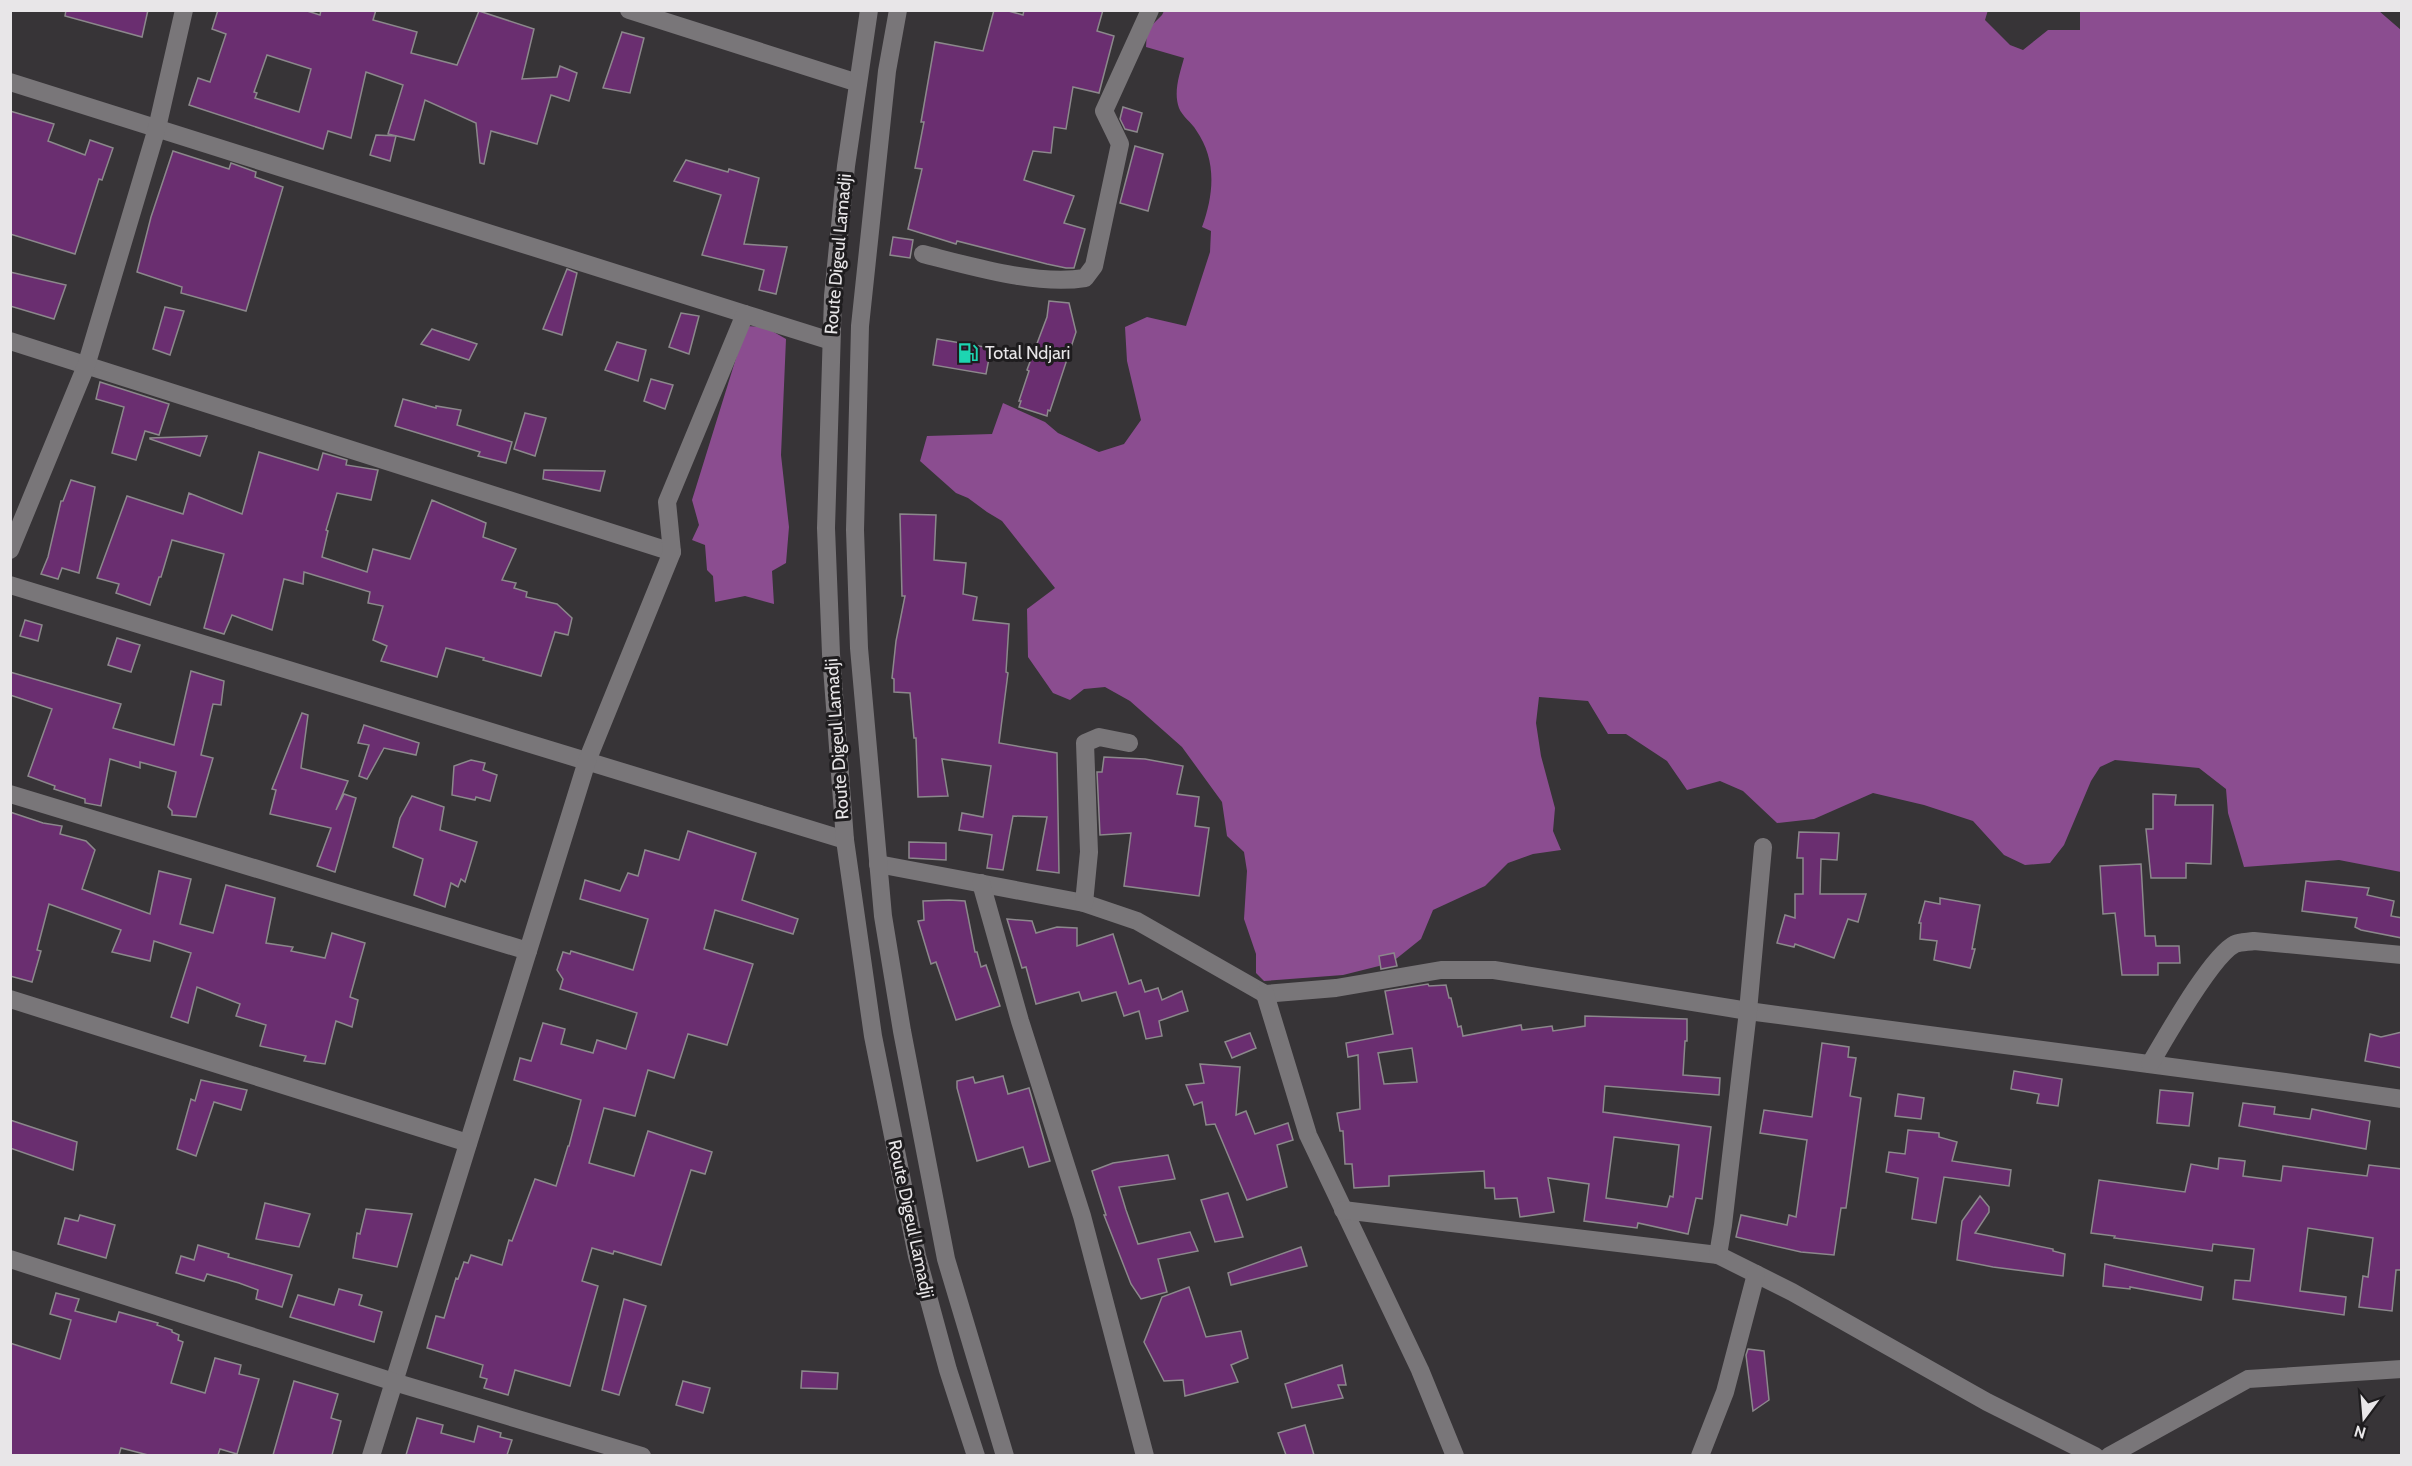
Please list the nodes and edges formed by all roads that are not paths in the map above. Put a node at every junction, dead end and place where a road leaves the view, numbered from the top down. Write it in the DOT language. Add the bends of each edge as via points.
graph roads {
  1 [pos="184,10"];
  2 [pos="629,10"];
  3 [pos="868,10"];
  4 [pos="898,10"];
  5 [pos="1150,10"];
  6 [pos="10,82"];
  7 [pos="858,83"];
  8 [pos="157,128"];
  9 [pos="923,254"];
  10 [pos="745,314"];
  11 [pos="10,341"];
  12 [pos="831,341"];
  13 [pos="86,366"];
  14 [pos="10,550"];
  15 [pos="672,552"];
  16 [pos="10,585"];
  17 [pos="1129,743"];
  18 [pos="586,761"];
  19 [pos="10,794"];
  20 [pos="845,840"];
  21 [pos="1762,847"];
  22 [pos="878,864"];
  23 [pos="981,884"];
  24 [pos="1084,903"];
  25 [pos="528,951"];
  26 [pos="2402,954"];
  27 [pos="1265,994"];
  28 [pos="10,999"];
  29 [pos="1748,1011"];
  30 [pos="2150,1064"];
  31 [pos="2402,1100"];
  32 [pos="468,1143"];
  33 [pos="1343,1210"];
  34 [pos="1718,1255"];
  35 [pos="10,1259"];
  36 [pos="1756,1274"];
  37 [pos="2402,1369"];
  38 [pos="394,1382"];
  39 [pos="632,1454"];
  40 [pos="371,1455"];
  41 [pos="976,1455"];
  42 [pos="1005,1455"];
  43 [pos="1145,1455"];
  44 [pos="1455,1455"];
  45 [pos="1700,1455"];
  46 [pos="2095,1455"];
  47 [pos="2109,1455"];
  1 -- 8 [label="street"];
  2 -- 7 [label="street"];
  3 -- 7 [label="street, Route Digeul Lamadji"];
  4 -- 22 [label="street" via="887,71 860,326 855,530 859,648"];
  5 -- 9 [label="street" via="1104,111 1120,144 1094,266 1086,278 1071,281 996,273"];
  6 -- 8 [label="street"];
  7 -- 12 [label="street, Route Digeul Lamadji" via="832,296"];
  8 -- 10 [label="street"];
  8 -- 13 [label="street"];
  10 -- 12 [label="street"];
  10 -- 15 [label="street" via="667,502"];
  11 -- 13 [label="street"];
  12 -- 20 [label="street, Route Digeul Lamadji" via="826,528"];
  13 -- 14 [label="street"];
  13 -- 15 [label="street"];
  15 -- 18 [label="street"];
  16 -- 18 [label="street"];
  17 -- 24 [label="street" via="1099,737 1085,743 1089,852"];
  18 -- 20 [label="street"];
  18 -- 25 [label="street"];
  19 -- 25 [label="street"];
  20 -- 41 [label="street, Route Digeul Lamadji" via="873,1036 917,1256"];
  21 -- 29 [label="street"];
  22 -- 23 [label="street"];
  22 -- 42 [label="street" via="900,1019 946,1259"];
  23 -- 24 [label="street"];
  23 -- 43 [label="street" via="1082,1215"];
  24 -- 27 [label="street" via="1137,921"];
  25 -- 32 [label="street"];
  26 -- 30 [label="street" via="2254,941 2235,944 2186,1003"];
  27 -- 29 [label="street" via="1336,988 1442,970 1494,970"];
  27 -- 33 [label="street" via="1308,1135"];
  28 -- 32 [label="street"];
  29 -- 30 [label="street"];
  29 -- 34 [label="street"];
  30 -- 31 [label="street"];
  32 -- 38 [label="street"];
  33 -- 34 [label="street"];
  33 -- 44 [label="street" via="1420,1370"];
  34 -- 36 [label="street"];
  35 -- 38 [label="street"];
  36 -- 45 [label="street" via="1725,1392"];
  36 -- 46 [label="street" via="1986,1402"];
  37 -- 47 [label="street" via="2248,1380"];
  38 -- 39 [label="street"];
  38 -- 40 [label="street"];
}
